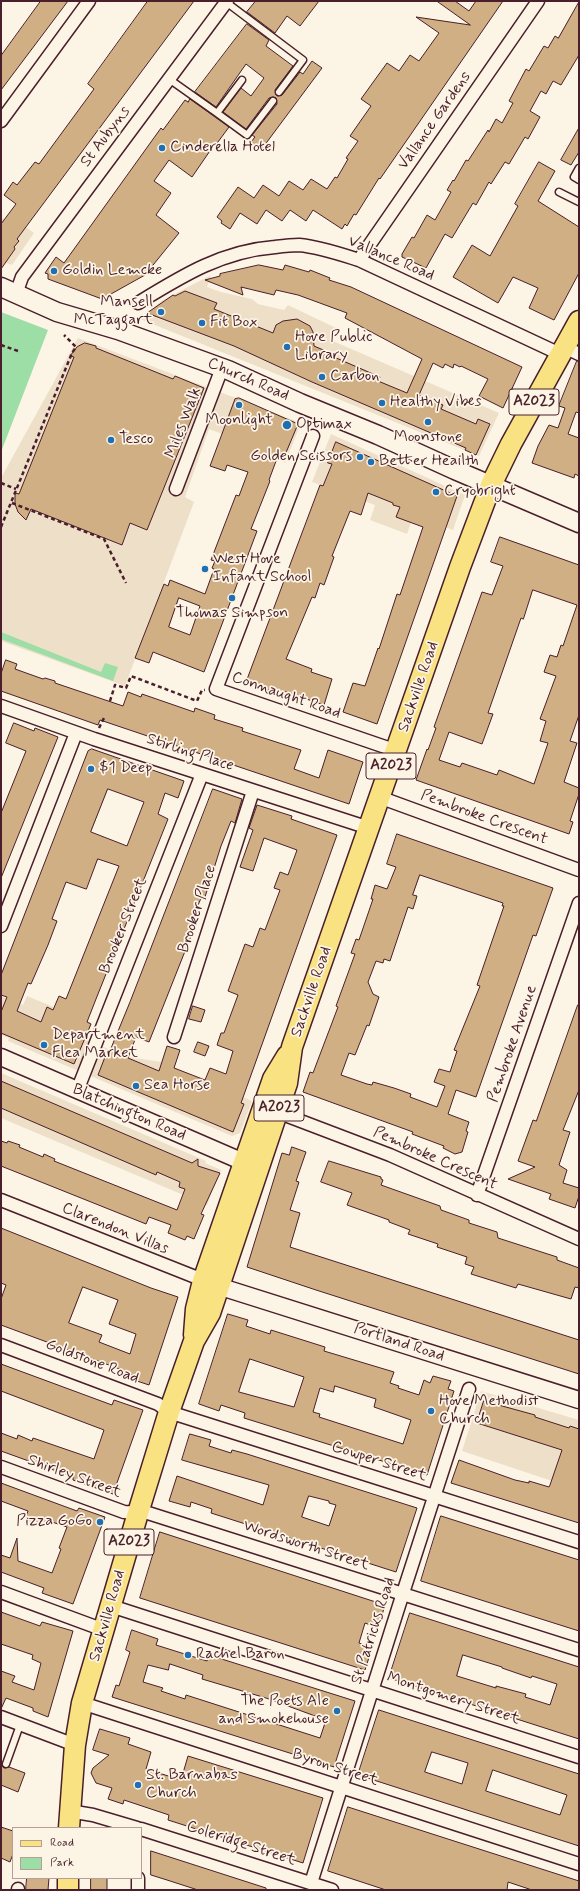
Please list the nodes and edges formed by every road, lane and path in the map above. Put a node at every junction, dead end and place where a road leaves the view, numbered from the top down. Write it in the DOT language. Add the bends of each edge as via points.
graph roads {
  1 [pos="89,1"];
  2 [pos="538,1"];
  3 [pos="227,2"];
  4 [pos="169,79"];
  5 [pos="242,80"];
  6 [pos="279,92"];
  7 [pos="273,101"];
  8 [pos="217,113"];
  9 [pos="1,121"];
  10 [pos="579,168"];
  11 [pos="579,180"];
  12 [pos="559,192"];
  13 [pos="579,202"];
  14 [pos="359,260"];
  15 [pos="9,291"];
  16 [pos="138,303"];
  17 [pos="579,321"];
  18 [pos="64,335"];
  19 [pos="1,345"];
  20 [pos="18,351"];
  21 [pos="568,352"];
  22 [pos="222,368"];
  23 [pos="313,436"];
  24 [pos="1,482"];
  25 [pos="492,485"];
  26 [pos="16,489"];
  27 [pos="176,489"];
  28 [pos="12,503"];
  29 [pos="579,523"];
  30 [pos="1,527"];
  31 [pos="126,583"];
  32 [pos="216,689"];
  33 [pos="110,701"];
  34 [pos="1,706"];
  35 [pos="76,733"];
  36 [pos="397,751"];
  37 [pos="202,774"];
  38 [pos="253,791"];
  39 [pos="379,798"];
  40 [pos="369,828"];
  41 [pos="579,870"];
  42 [pos="579,903"];
  43 [pos="1,926"];
  44 [pos="174,1037"];
  45 [pos="292,1047"];
  46 [pos="1,1057"];
  47 [pos="77,1090"];
  48 [pos="277,1112"];
  49 [pos="251,1165"];
  50 [pos="477,1195"];
  51 [pos="1,1200"];
  52 [pos="579,1239"];
  53 [pos="211,1283"];
  54 [pos="1,1345"];
  55 [pos="470,1388"];
  56 [pos="579,1400"];
  57 [pos="170,1412"];
  58 [pos="1,1467"];
  59 [pos="434,1496"];
  60 [pos="138,1513"];
  61 [pos="579,1542"];
  62 [pos="1,1592"];
  63 [pos="402,1593"];
  64 [pos="111,1606"];
  65 [pos="104,1630"];
  66 [pos="579,1650"];
  67 [pos="372,1690"];
  68 [pos="82,1702"];
  69 [pos="1,1717"];
  70 [pos="20,1725"];
  71 [pos="74,1745"];
  72 [pos="579,1757"];
  73 [pos="6,1764"];
  74 [pos="341,1787"];
  75 [pos="69,1819"];
  76 [pos="134,1827"];
  77 [pos="142,1829"];
  78 [pos="579,1864"];
  79 [pos="68,1879"];
  80 [pos="138,1879"];
  81 [pos="311,1883"];
  82 [pos="68,1890"];
  83 [pos="138,1890"];
  84 [pos="332,1890"];
  1 -- 9 [label="street"];
  2 -- 14 [label="street, Vallance Gardens"];
  3 -- 4 [label="street, St Aubyns"];
  3 -- 6 [label="lane" via="303,60"];
  4 -- 8 [label="lane"];
  4 -- 15 [label="street, St Aubyns"];
  5 -- 8 [label="lane"];
  7 -- 8 [label="lane" via="247,135"];
  10 -- 11 [label="lane" via="574,177"];
  12 -- 13 [label="lane"];
  14 -- 16 [label="street, Vallance Road" via="299,245 252,248 211,261"];
  14 -- 21 [label="street, Vallance Road"];
  15 -- 22 [label="main road, Church Road" via="58,312 118,330"];
  17 -- 21 [label="main road, A2023"];
  18 -- 26 [label="path" via="76,347"];
  19 -- 20 [label="path"];
  21 -- 25 [label="main road, A2023" via="508,448"];
  22 -- 25 [label="main road, Church Road"];
  22 -- 27 [label="street, Miles Walk"];
  23 -- 32 [label="street, Connaught Road"];
  24 -- 26 [label="path"];
  25 -- 29 [label="main road, Church Road"];
  25 -- 36 [label="main road, Sackville Road / A2023" via="460,567"];
  26 -- 28 [label="path"];
  28 -- 30 [label="path"];
  28 -- 31 [label="path" via="104,539"];
  32 -- 33 [label="path" via="202,690 197,701 131,676 126,688 115,685"];
  32 -- 36 [label="street, Connaught Road"];
  34 -- 35 [label="street, Stirling Place"];
  35 -- 37 [label="street, Stirling Place"];
  35 -- 43 [label="street"];
  36 -- 39 [label="main road, Sackville Road / A2023"];
  37 -- 38 [label="street, Stirling Place"];
  37 -- 47 [label="street, Brooker Street"];
  38 -- 40 [label="street, Stirling Place"];
  38 -- 44 [label="street, Brooker Place"];
  39 -- 40 [label="main road, Sackville Road / A2023"];
  39 -- 41 [label="street, Pembroke Crescent"];
  40 -- 45 [label="main road, Sackville Road / A2023"];
  42 -- 50 [label="street, Pembroke Avenue"];
  45 -- 48 [label="main road, Sackville Road / A2023" via="287,1083"];
  45 -- 49 [label="main road, Sackville Road / A2023" via="273,1079"];
  46 -- 47 [label="street, Blatchington Road"];
  47 -- 49 [label="street, Blatchington Road"];
  48 -- 49 [label="main road, Sackville Road / A2023"];
  48 -- 50 [label="street, Pembroke Crescent" via="390,1155"];
  49 -- 53 [label="main road, Sackville Road / A2023"];
  50 -- 52 [label="street, Pembroke Crescent"];
  51 -- 53 [label="street, Clarendon Villas"];
  53 -- 56 [label="street, Portland Road"];
  53 -- 57 [label="main road, Sackville Road / A2023" via="196,1309 194,1341"];
  54 -- 57 [label="street, Goldstone Road" via="158,1404"];
  55 -- 59 [label="street, St Patricks Road"];
  57 -- 59 [label="street, Cowper Street"];
  57 -- 60 [label="main road, Sackville Road / A2023"];
  58 -- 60 [label="street, Shirley Street" via="124,1512"];
  59 -- 61 [label="street, Cowper Street"];
  59 -- 63 [label="street, St Patricks Road"];
  60 -- 63 [label="street, Wordsworth Street" via="148,1513"];
  60 -- 64 [label="main road, Sackville Road / A2023"];
  62 -- 65 [label="street"];
  63 -- 66 [label="street, Wordsworth Street"];
  63 -- 67 [label="street, St Patricks Road"];
  64 -- 65 [label="main road, Sackville Road / A2023"];
  64 -- 67 [label="street, Montgomery Street"];
  65 -- 68 [label="main road, Sackville Road / A2023"];
  67 -- 72 [label="street, Montgomery Street"];
  67 -- 74 [label="street, St Patricks Road"];
  68 -- 71 [label="main road, Sackville Road / A2023"];
  68 -- 74 [label="street, Byron Street"];
  69 -- 70 [label="street"];
  70 -- 71 [label="street"];
  70 -- 73 [label="lane"];
  71 -- 75 [label="main road, Sackville Road / A2023"];
  74 -- 78 [label="street, Byron Street"];
  74 -- 81 [label="street, St Patricks Road"];
  75 -- 76 [label="street" via="93,1814"];
  77 -- 81 [label="street, Coleridge Street"];
  79 -- 82 [label="main road"];
  80 -- 83 [label="street"];
  81 -- 84 [label="street, Coleridge Street"];
}
